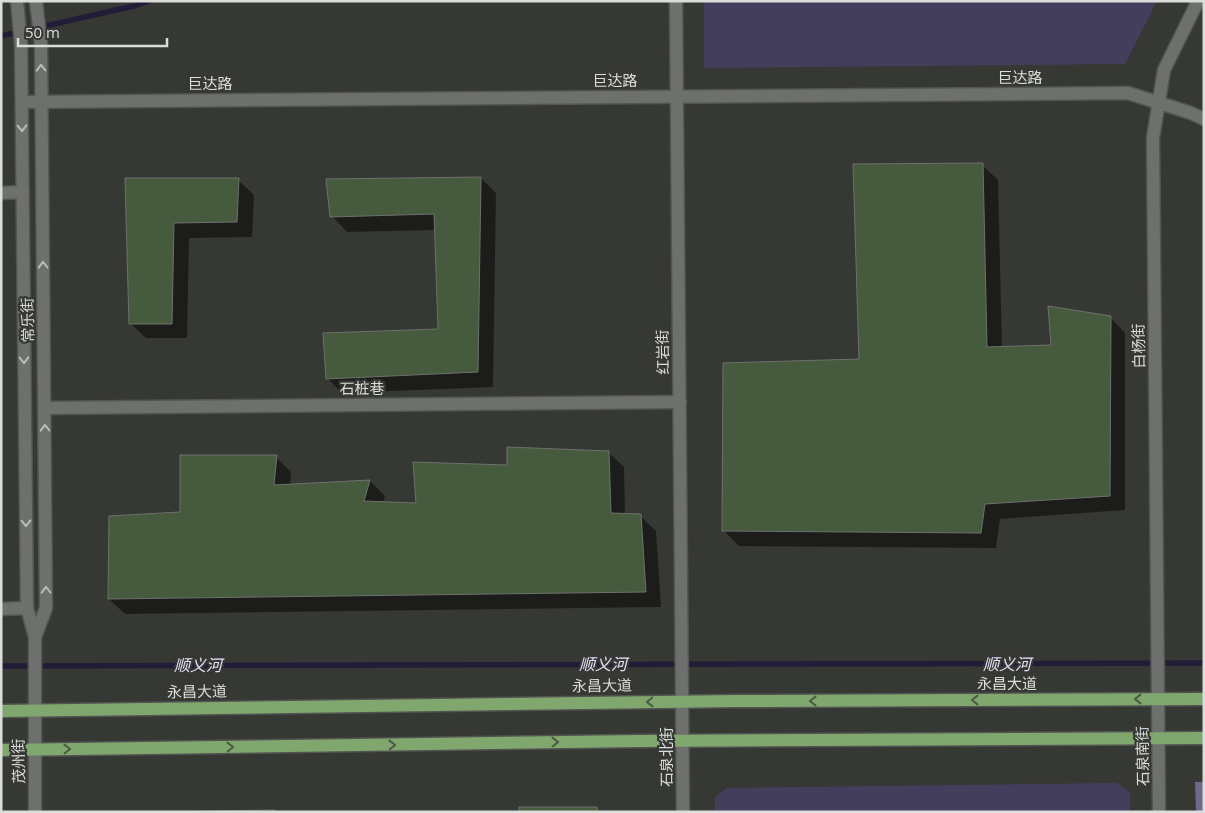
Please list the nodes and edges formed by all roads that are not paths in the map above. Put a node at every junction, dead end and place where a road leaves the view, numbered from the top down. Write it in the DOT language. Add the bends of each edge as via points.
graph roads {
  1 [pos="676,1"];
  2 [pos="1198,1"];
  3 [pos="18,4"];
  4 [pos="36,4"];
  5 [pos="677,97"];
  6 [pos="22,102"];
  7 [pos="42,102"];
  8 [pos="1159,103"];
  9 [pos="1204,119"];
  10 [pos="23,192"];
  11 [pos="1,193"];
  12 [pos="680,402"];
  13 [pos="44,408"];
  14 [pos="27,608"];
  15 [pos="1,609"];
  16 [pos="35,637"];
  17 [pos="1158,699"];
  18 [pos="1204,699"];
  19 [pos="683,702"];
  20 [pos="34,710"];
  21 [pos="1,711"];
  22 [pos="1159,738"];
  23 [pos="1204,738"];
  24 [pos="684,741"];
  25 [pos="1,750"];
  26 [pos="35,750"];
  27 [pos="35,812"];
  28 [pos="684,812"];
  29 [pos="1160,812"];
  1 -- 5 [label="street, 红岩街"];
  2 -- 8 [label="street, 白杨街" via="1164,70"];
  3 -- 6 [label="street, 常乐街"];
  7 -- 4 [label="street, 常乐街, one-way" via="41,44"];
  5 -- 7 [label="street, 巨达路"];
  5 -- 8 [label="street, 巨达路" via="1128,94"];
  5 -- 12 [label="street, 红岩街"];
  6 -- 7 [label="street, 巨达路"];
  6 -- 10 [label="street, 常乐街, one-way"];
  13 -- 7 [label="street, 常乐街, one-way"];
  8 -- 9 [label="street, 巨达路"];
  8 -- 17 [label="street, 白杨街" via="1153,138"];
  10 -- 11 [label="street"];
  10 -- 14 [label="street, 常乐街, one-way"];
  12 -- 13 [label="street, 石桩巷"];
  12 -- 19 [label="street, 红岩街"];
  16 -- 13 [label="street, 常乐街, one-way" via="46,608"];
  14 -- 15 [label="street"];
  14 -- 16 [label="street, 常乐街"];
  16 -- 20 [label="street, 常乐街"];
  17 -- 18 [label="main road, 永昌大道"];
  17 -- 19 [label="main road, 永昌大道, one-way"];
  17 -- 22 [label="street, 石泉南街"];
  19 -- 20 [label="main road, 永昌大道, one-way"];
  19 -- 24 [label="street, 石泉北街"];
  20 -- 21 [label="main road, 永昌大道"];
  20 -- 26 [label="street, 茂州街"];
  22 -- 23 [label="main road"];
  22 -- 24 [label="main road"];
  22 -- 29 [label="street, 石泉南街"];
  26 -- 24 [label="main road, one-way"];
  24 -- 28 [label="street, 石泉北街"];
  25 -- 26 [label="main road"];
  26 -- 27 [label="street, 茂州街"];
}
